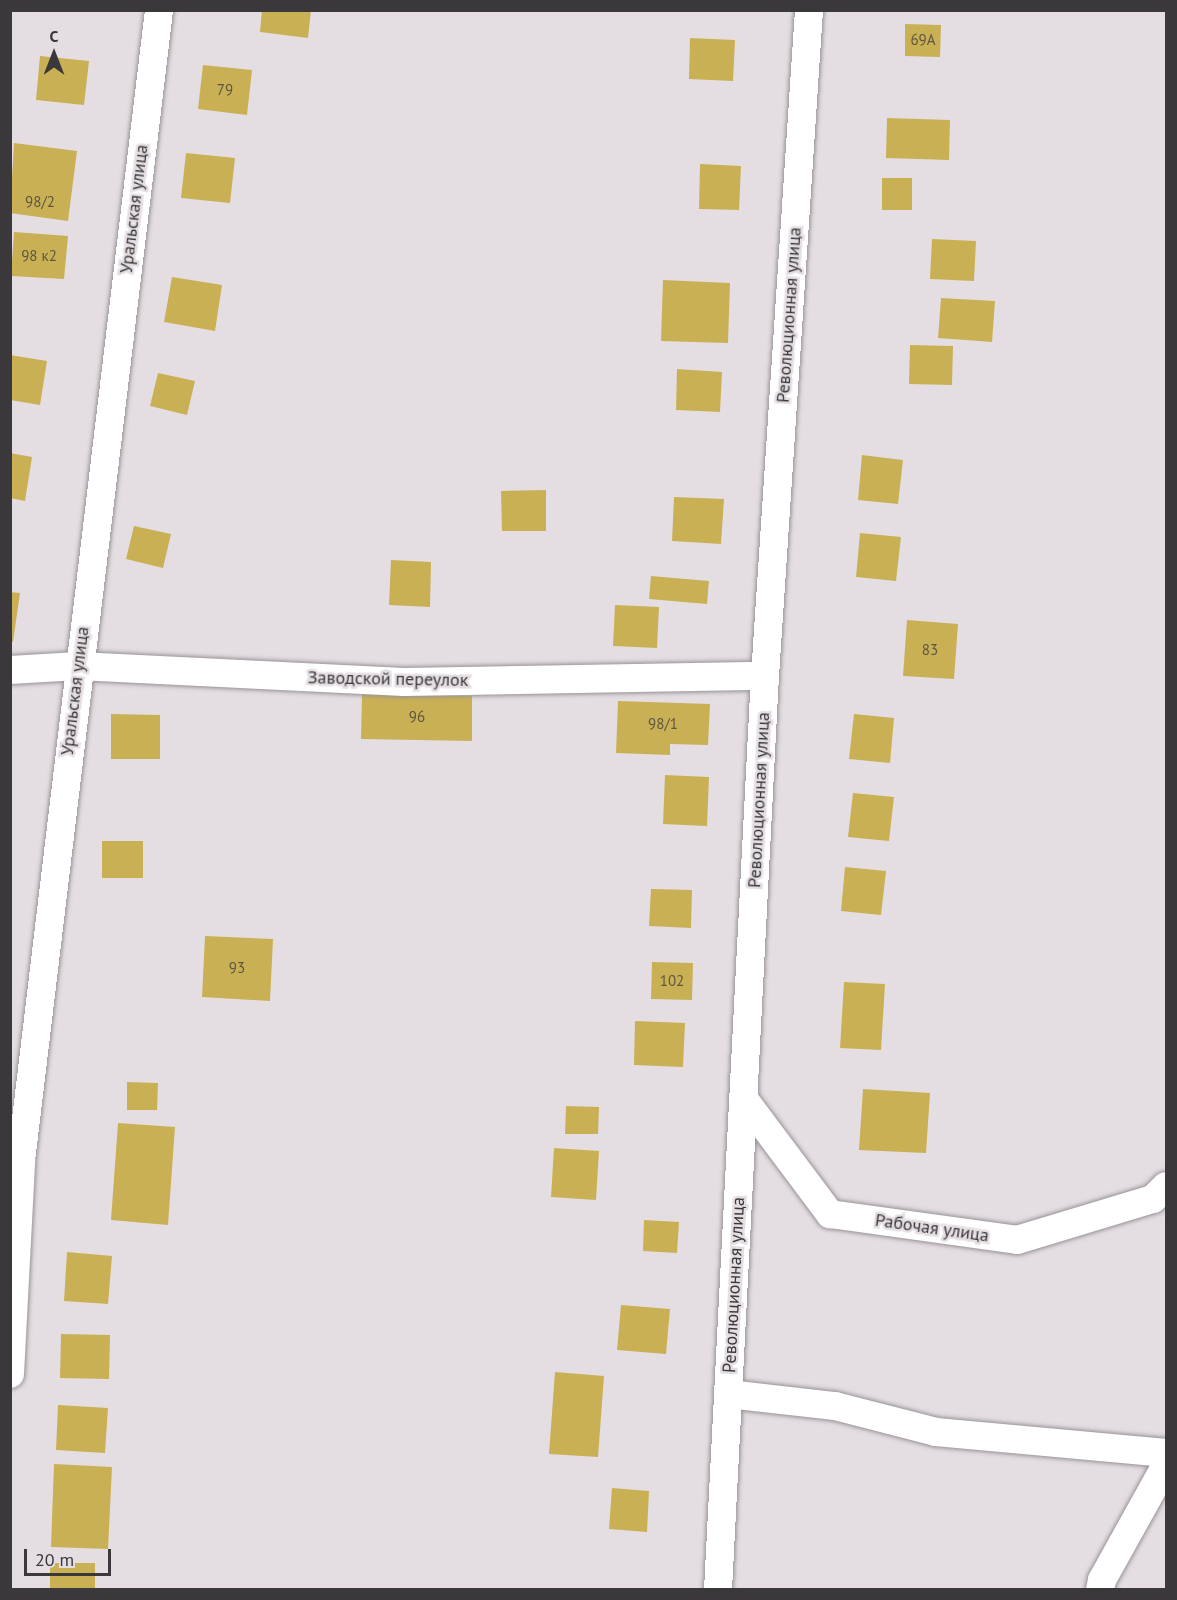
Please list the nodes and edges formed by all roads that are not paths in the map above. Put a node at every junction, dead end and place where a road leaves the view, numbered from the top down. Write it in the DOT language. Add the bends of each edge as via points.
graph roads {
  1 [pos="159,10"];
  2 [pos="809,10"];
  3 [pos="78,666"];
  4 [pos="10,670"];
  5 [pos="765,676"];
  6 [pos="744,1099"];
  7 [pos="1167,1186"];
  8 [pos="10,1374"];
  9 [pos="728,1394"];
  10 [pos="1167,1453"];
  11 [pos="1167,1465"];
  12 [pos="717,1590"];
  13 [pos="1100,1590"];
  1 -- 3 [label="street, Уральская улица"];
  2 -- 5 [label="street, Революционная улица"];
  3 -- 4 [label="street, Заводской переулок"];
  3 -- 5 [label="street, Заводской переулок" via="404,682"];
  3 -- 8 [label="street, Уральская улица" via="21,1161"];
  5 -- 6 [label="street, Революционная улица"];
  6 -- 7 [label="street, Рабочая улица" via="830,1214 1017,1240 1153,1199"];
  6 -- 9 [label="street, Революционная улица"];
  9 -- 10 [label="street" via="835,1406 936,1432"];
  9 -- 12 [label="street, Революционная улица"];
  11 -- 13 [label="street"];
}
